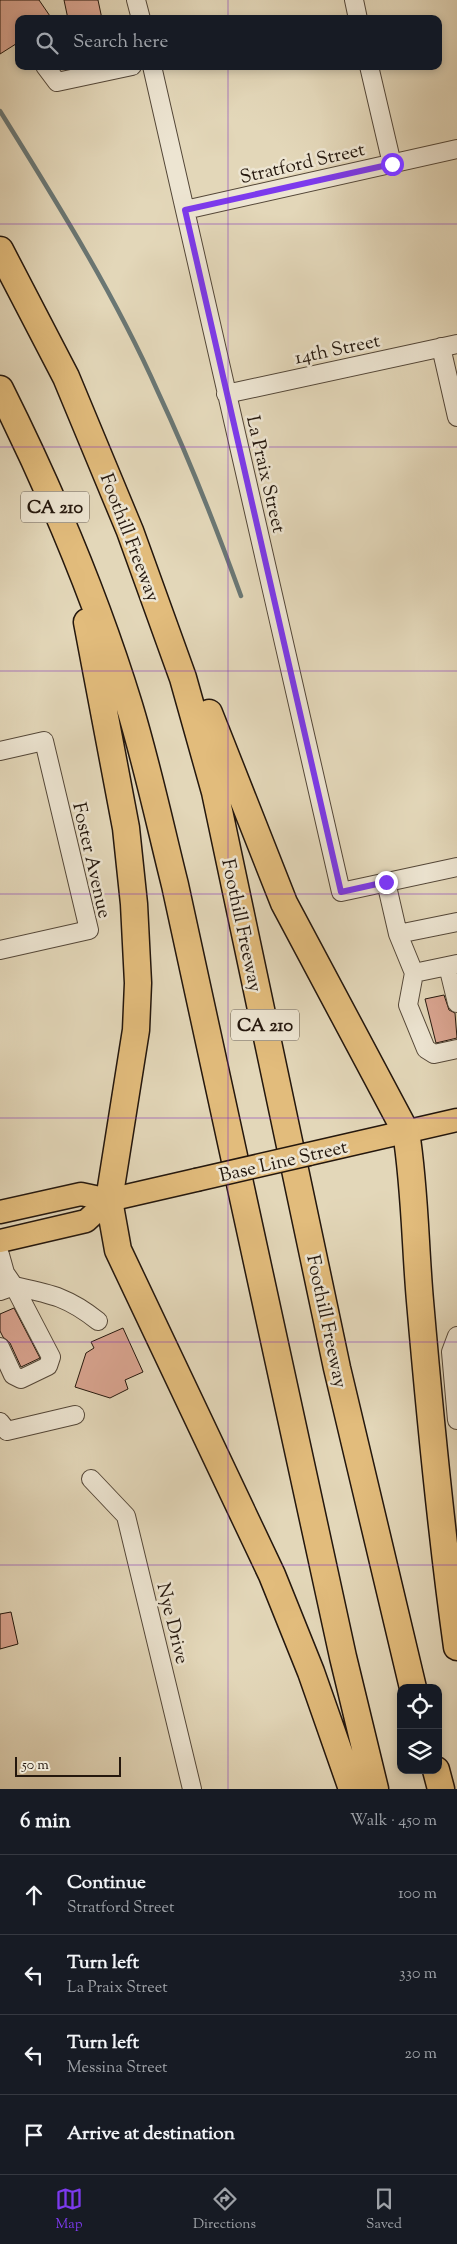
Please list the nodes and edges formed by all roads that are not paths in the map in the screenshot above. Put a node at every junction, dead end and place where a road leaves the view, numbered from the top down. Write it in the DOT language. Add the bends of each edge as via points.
graph roads {
  1 [pos="136,0"];
  2 [pos="354,0"];
  3 [pos="139,15"];
  4 [pos="357,15"];
  5 [pos="48,70"];
  6 [pos="113,70"];
  7 [pos="153,70"];
  8 [pos="370,70"];
  9 [pos="457,149"];
  10 [pos="392,164"];
  11 [pos="185,210"];
  12 [pos="0,250"];
  13 [pos="449,345"];
  14 [pos="66,377"];
  15 [pos="0,389"];
  16 [pos="226,394"];
  17 [pos="457,417"];
  18 [pos="74,553"];
  19 [pos="0,751"];
  20 [pos="457,867"];
  21 [pos="386,882"];
  22 [pos="457,922"];
  23 [pos="398,934"];
  24 [pos="0,950"];
  25 [pos="452,965"];
  26 [pos="414,973"];
  27 [pos="457,1004"];
  28 [pos="457,1049"];
  29 [pos="457,1120"];
  30 [pos="406,1132"];
  31 [pos="108,1200"];
  32 [pos="0,1212"];
  33 [pos="0,1241"];
  34 [pos="0,1255"];
  35 [pos="7,1289"];
  36 [pos="98,1321"];
  37 [pos="457,1336"];
  38 [pos="0,1347"];
  39 [pos="75,1415"];
  40 [pos="457,1420"];
  41 [pos="2,1432"];
  42 [pos="91,1478"];
  43 [pos="457,1647"];
  44 [pos="412,1684"];
  45 [pos="437,1774"];
  46 [pos="192,1789"];
  47 [pos="352,1789"];
  48 [pos="375,1789"];
  49 [pos="441,1789"];
  1 -- 3 [label="street"];
  2 -- 4 [label="street"];
  5 -- 6 [label="street" via="56,82"];
  7 -- 11 [label="street, La Praix Street"];
  8 -- 10 [label="street"];
  9 -- 10 [label="street, Stratford Street"];
  10 -- 11 [label="street, Stratford Street"];
  11 -- 16 [label="street, La Praix Street"];
  12 -- 14 [label="highway, Foothill Freeway / CA 210"];
  13 -- 16 [label="street, 14th Street"];
  13 -- 17 [label="street"];
  14 -- 30 [label="highway" via="120,472 169,596 212,724 284,903"];
  14 -- 44 [label="highway, Foothill Freeway / CA 210" via="162,616 215,792 337,1368"];
  15 -- 18 [label="highway, CA 210" via="36,462"];
  16 -- 21 [label="street, La Praix Street" via="341,892"];
  18 -- 31 [label="highway" via="126,828 138,974 136,1030"];
  18 -- 48 [label="highway, CA 210" via="129,705 175,885 343,1657"];
  19 -- 24 [label="street, Foster Avenue" via="44,741 89,930"];
  20 -- 21 [label="street"];
  21 -- 23 [label="street"];
  22 -- 23 [label="street"];
  23 -- 26 [label="street"];
  25 -- 26 [label="street"];
  25 -- 27 [label="street"];
  26 -- 28 [label="street" via="408,1005 426,1049 434,1054"];
  29 -- 30 [label="main road, Base Line Street"];
  30 -- 31 [label="main road, Base Line Street, bridge"];
  30 -- 43 [label="highway" via="412,1170 436,1478"];
  31 -- 32 [label="main road, Base Line Street" via="81,1194"];
  31 -- 33 [label="main road" via="86,1221"];
  31 -- 47 [label="highway" via="118,1250 272,1575 311,1672"];
  34 -- 35 [label="street"];
  35 -- 36 [label="street" via="58,1296 81,1307"];
  35 -- 38 [label="street" via="51,1357 48,1366 21,1379 13,1375"];
  37 -- 40 [label="street" via="451,1352"];
  39 -- 41 [label="street"];
  42 -- 46 [label="street, Nye Drive" via="126,1516"];
  45 -- 49 [label="highway"];
}
